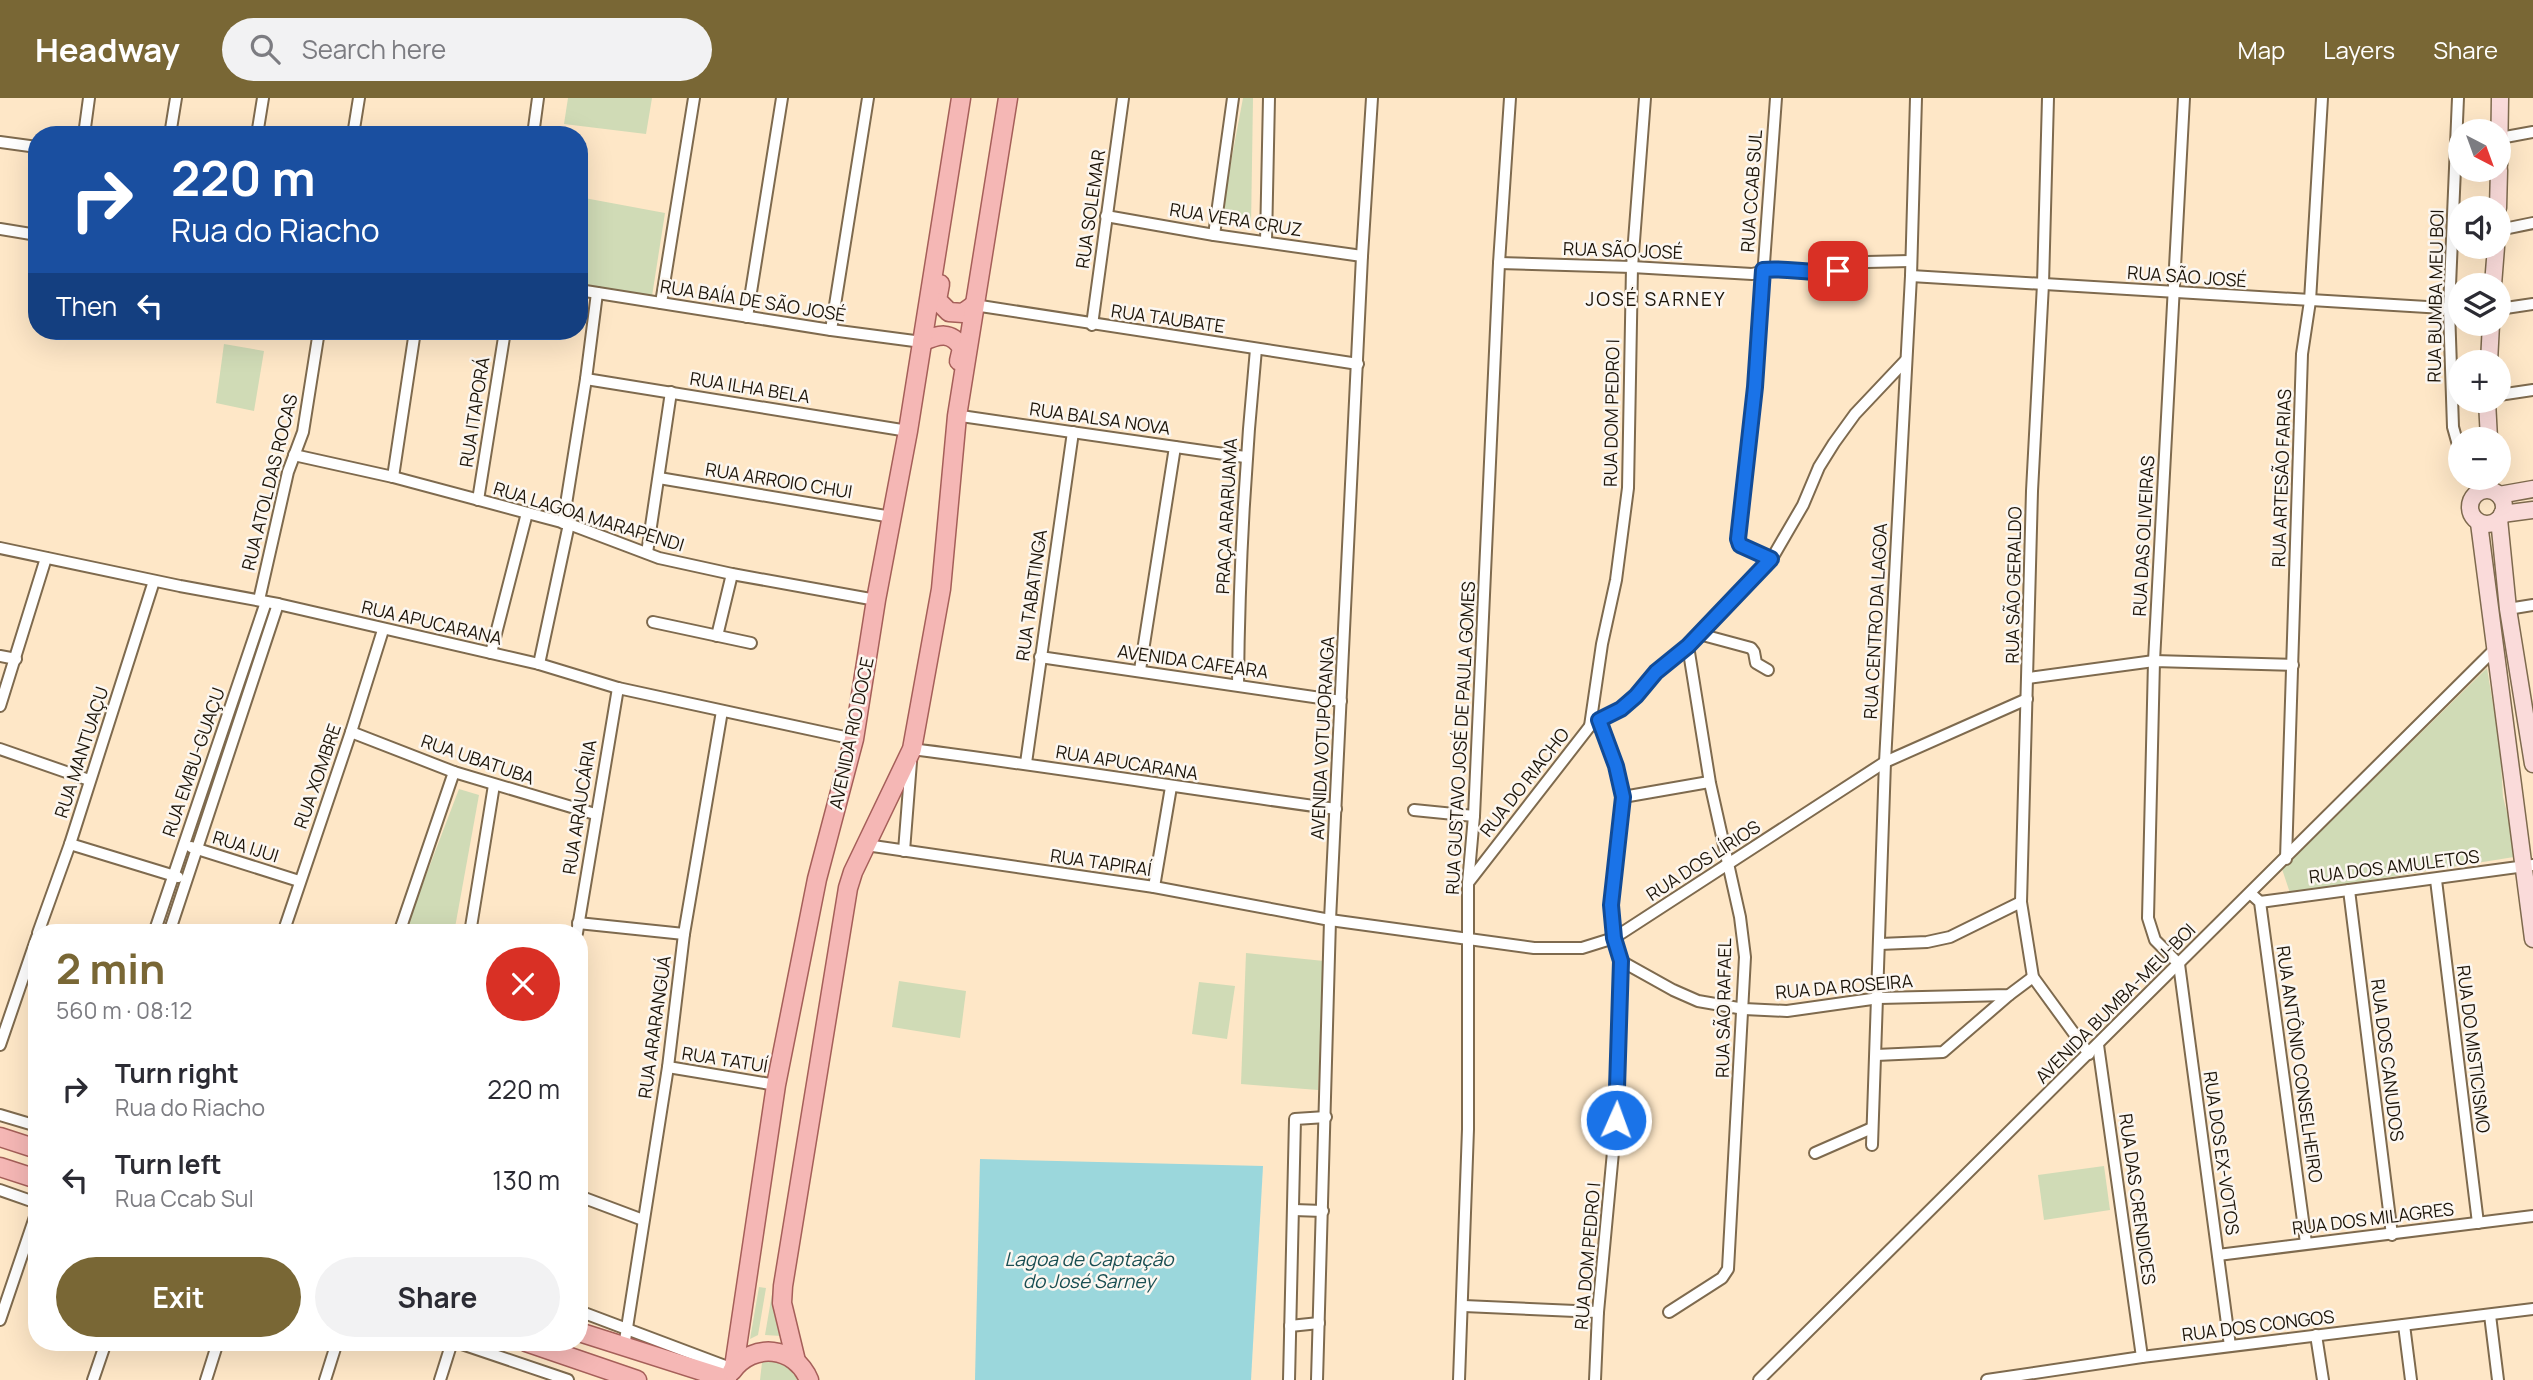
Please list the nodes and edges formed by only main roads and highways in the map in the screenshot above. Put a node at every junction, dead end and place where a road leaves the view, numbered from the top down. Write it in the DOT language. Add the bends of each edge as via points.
graph roads {
  1 [pos="961,98"];
  2 [pos="1008,98"];
  3 [pos="947,187"];
  4 [pos="974,305"];
  5 [pos="922,342"];
  6 [pos="954,415"];
  7 [pos="0,1137"];
  8 [pos="28,1146"];
  9 [pos="0,1167"];
  10 [pos="28,1176"];
  11 [pos="588,1335"];
  12 [pos="552,1351"];
  13 [pos="796,1361"];
  14 [pos="730,1374"];
  15 [pos="637,1380"];
  16 [pos="809,1380"];
  1 -- 3 [label="main road, AVENIDA RIO DOCE"];
  2 -- 4 [label="main road"];
  3 -- 4 [label="main road" via="951,215 937,300 955,314"];
  3 -- 5 [label="main road, AVENIDA RIO DOCE"];
  4 -- 6 [label="main road"];
  5 -- 6 [label="main road" via="946,335 961,348"];
  5 -- 14 [label="main road, AVENIDA RIO DOCE" via="854,738 817,879 776,1085"];
  6 -- 13 [label="main road" via="941,589 912,749 848,888 783,1286 782,1303"];
  7 -- 8 [label="main road"];
  9 -- 10 [label="main road"];
  11 -- 14 [label="main road"];
  12 -- 15 [label="main road"];
  13 -- 14 [label="main road" via="776,1351 761,1351 746,1357"];
  13 -- 16 [label="main road"];
}
